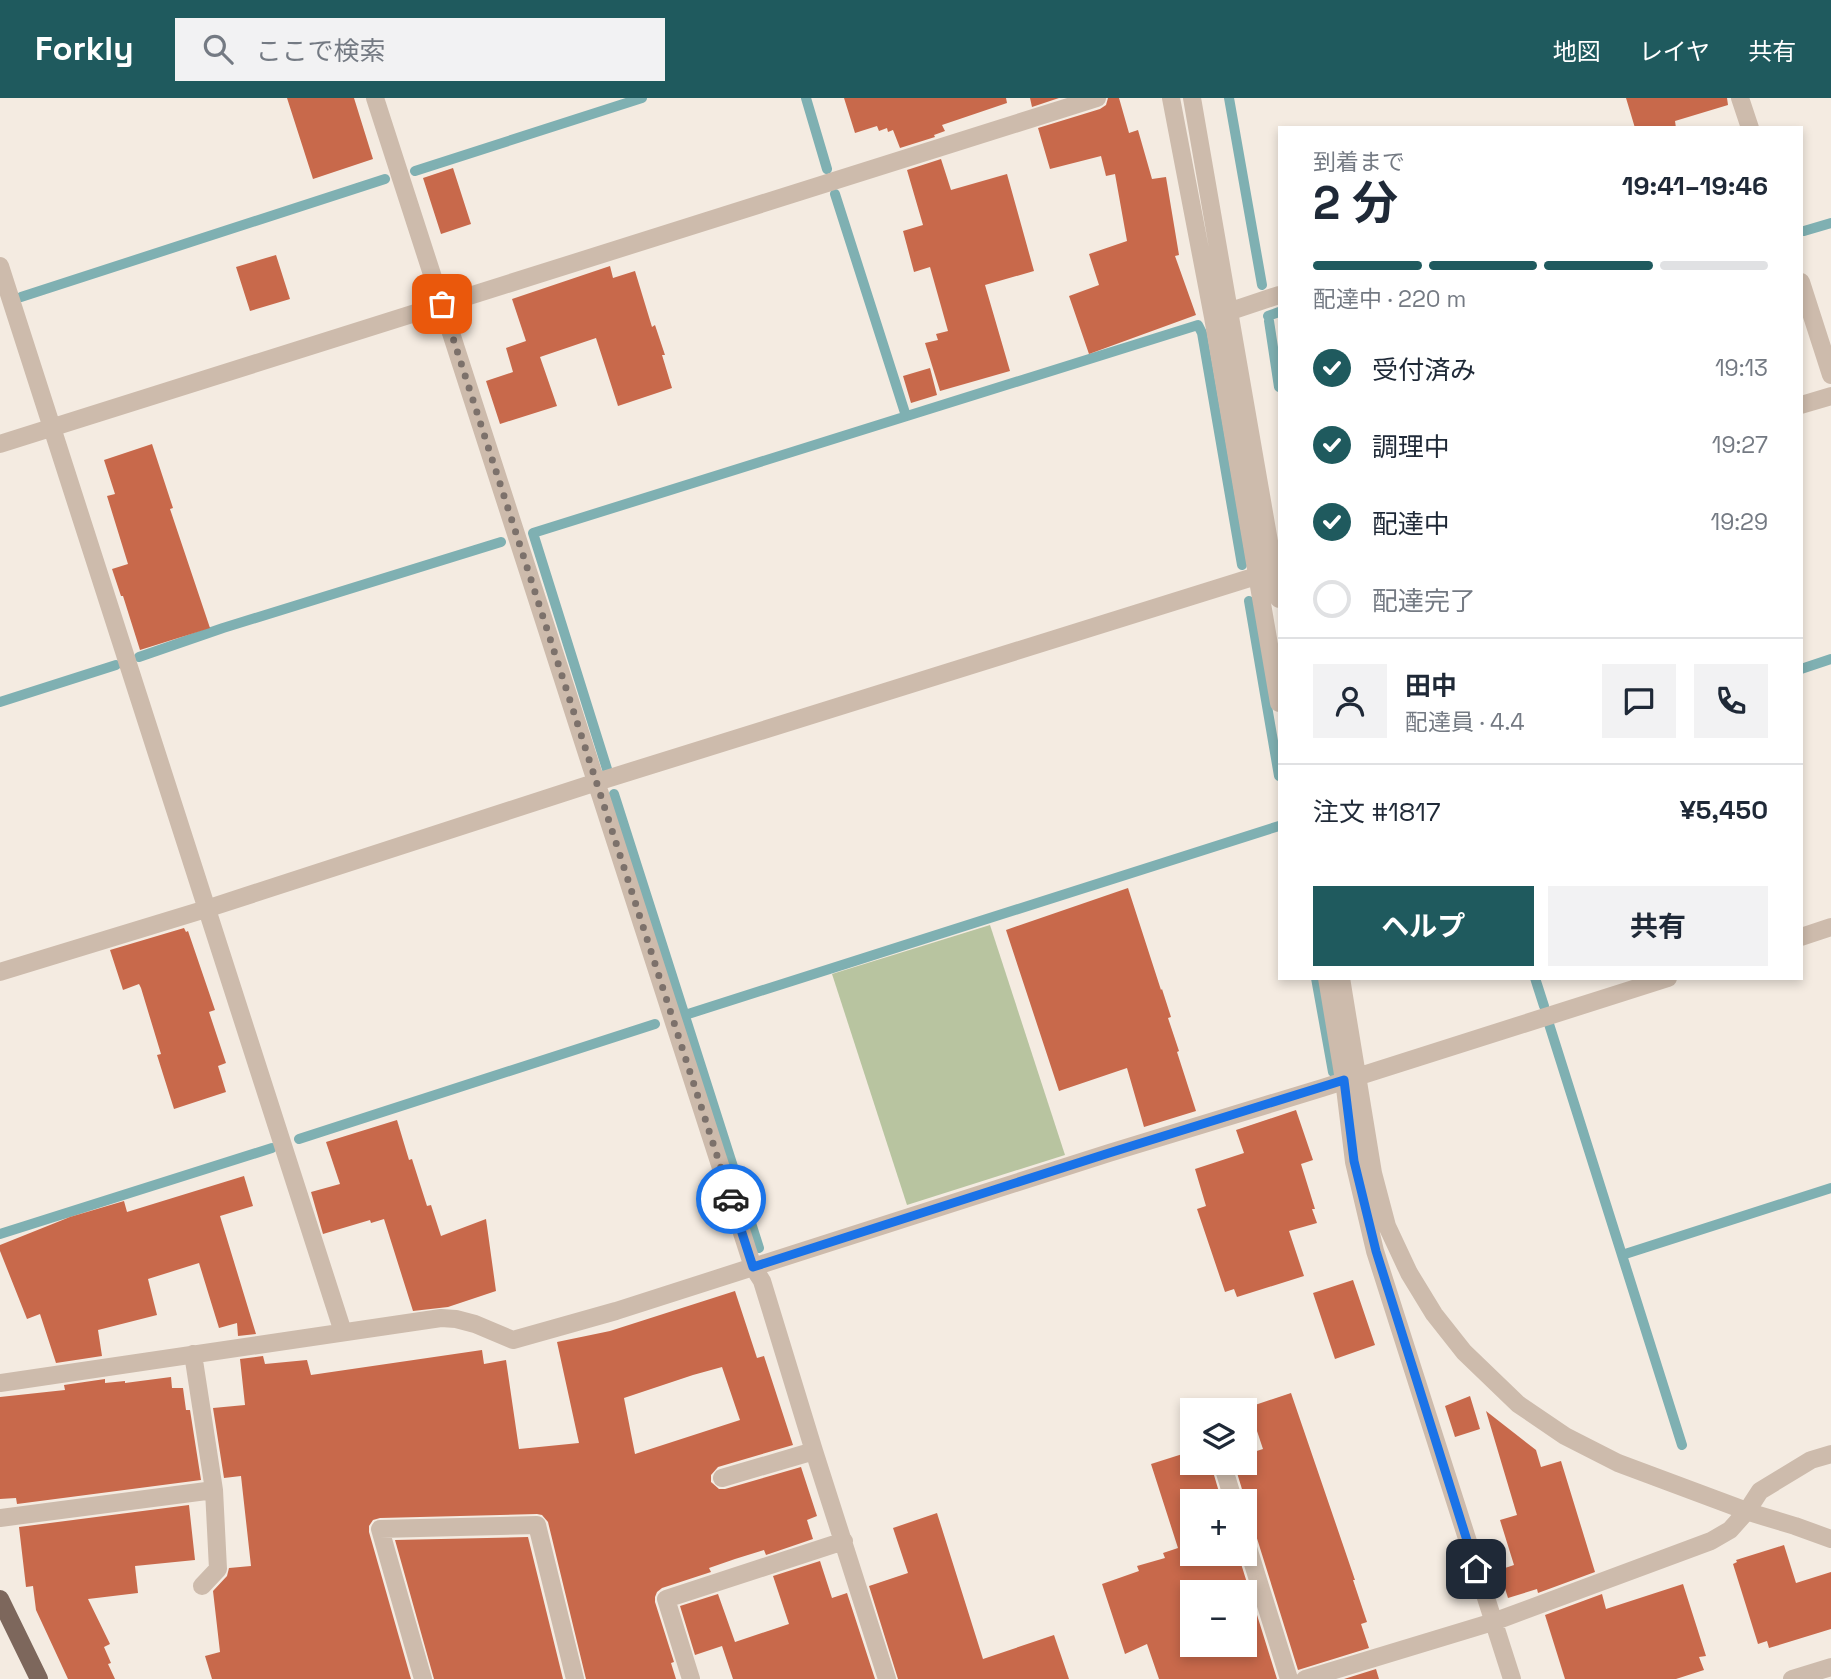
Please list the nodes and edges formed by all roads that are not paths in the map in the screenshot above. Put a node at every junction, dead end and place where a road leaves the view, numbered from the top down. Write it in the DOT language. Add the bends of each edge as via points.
graph roads {
  1 [pos="375,98"];
  2 [pos="1097,98"];
  3 [pos="1171,98"];
  4 [pos="1192,98"];
  5 [pos="1740,98"];
  6 [pos="1749,126"];
  7 [pos="0,266"];
  8 [pos="1803,288"];
  9 [pos="1278,295"];
  10 [pos="442,304"];
  11 [pos="1221,314"];
  12 [pos="1831,375"];
  13 [pos="1831,396"];
  14 [pos="1803,404"];
  15 [pos="51,428"];
  16 [pos="0,444"];
  17 [pos="1277,570"];
  18 [pos="1257,576"];
  19 [pos="1278,697"];
  20 [pos="597,782"];
  21 [pos="206,909"];
  22 [pos="1831,927"];
  23 [pos="1803,936"];
  24 [pos="0,972"];
  25 [pos="1327,980"];
  26 [pos="1341,980"];
  27 [pos="1662,980"];
  28 [pos="1351,1078"];
  29 [pos="753,1267"];
  30 [pos="342,1332"];
  31 [pos="193,1354"];
  32 [pos="0,1383"];
  33 [pos="814,1451"];
  34 [pos="1831,1454"];
  35 [pos="722,1478"];
  36 [pos="214,1490"];
  37 [pos="1747,1511"];
  38 [pos="0,1518"];
  39 [pos="1831,1539"];
  40 [pos="844,1541"];
  41 [pos="1254,1566"];
  42 [pos="202,1586"];
  43 [pos="0,1599"];
  44 [pos="1493,1622"];
  45 [pos="1831,1667"];
  46 [pos="39,1679"];
  47 [pos="422,1679"];
  48 [pos="575,1679"];
  49 [pos="691,1679"];
  50 [pos="887,1679"];
  51 [pos="1289,1679"];
  52 [pos="1305,1679"];
  53 [pos="1512,1679"];
  54 [pos="1792,1679"];
  1 -- 10 [label="street"];
  2 -- 10 [label="street"];
  3 -- 11 [label="street"];
  4 -- 11 [label="street"];
  5 -- 6 [label="street"];
  7 -- 15 [label="street"];
  8 -- 12 [label="street"];
  9 -- 11 [label="street"];
  10 -- 15 [label="street"];
  10 -- 20 [label="street"];
  11 -- 17 [label="street"];
  11 -- 18 [label="street"];
  13 -- 14 [label="street"];
  15 -- 16 [label="street"];
  15 -- 21 [label="street"];
  17 -- 18 [label="street"];
  18 -- 19 [label="street"];
  18 -- 20 [label="street"];
  20 -- 21 [label="street"];
  20 -- 29 [label="street"];
  21 -- 24 [label="street"];
  21 -- 30 [label="street"];
  22 -- 23 [label="street"];
  25 -- 28 [label="street"];
  26 -- 28 [label="street"];
  27 -- 28 [label="street"];
  28 -- 29 [label="street"];
  28 -- 37 [label="street" via="1387,1226 1434,1314 1464,1352 1518,1404 1565,1436 1618,1463"];
  28 -- 44 [label="street" via="1354,1161 1376,1251"];
  29 -- 30 [label="street" via="513,1340 475,1324 441,1318"];
  29 -- 33 [label="street" via="762,1281"];
  30 -- 31 [label="street"];
  31 -- 32 [label="street"];
  31 -- 36 [label="street"];
  33 -- 35 [label="street"];
  33 -- 40 [label="street"];
  34 -- 37 [label="street" via="1811,1460 1760,1491"];
  36 -- 38 [label="street"];
  36 -- 42 [label="street" via="218,1569"];
  37 -- 39 [label="street"];
  37 -- 44 [label="street" via="1712,1541"];
  40 -- 49 [label="street" via="666,1599"];
  40 -- 50 [label="street"];
  41 -- 51 [label="street"];
  43 -- 46 [label="main road"];
  44 -- 52 [label="street"];
  44 -- 53 [label="street"];
  45 -- 54 [label="street"];
  47 -- 48 [label="street" via="380,1529 537,1525"];
}
